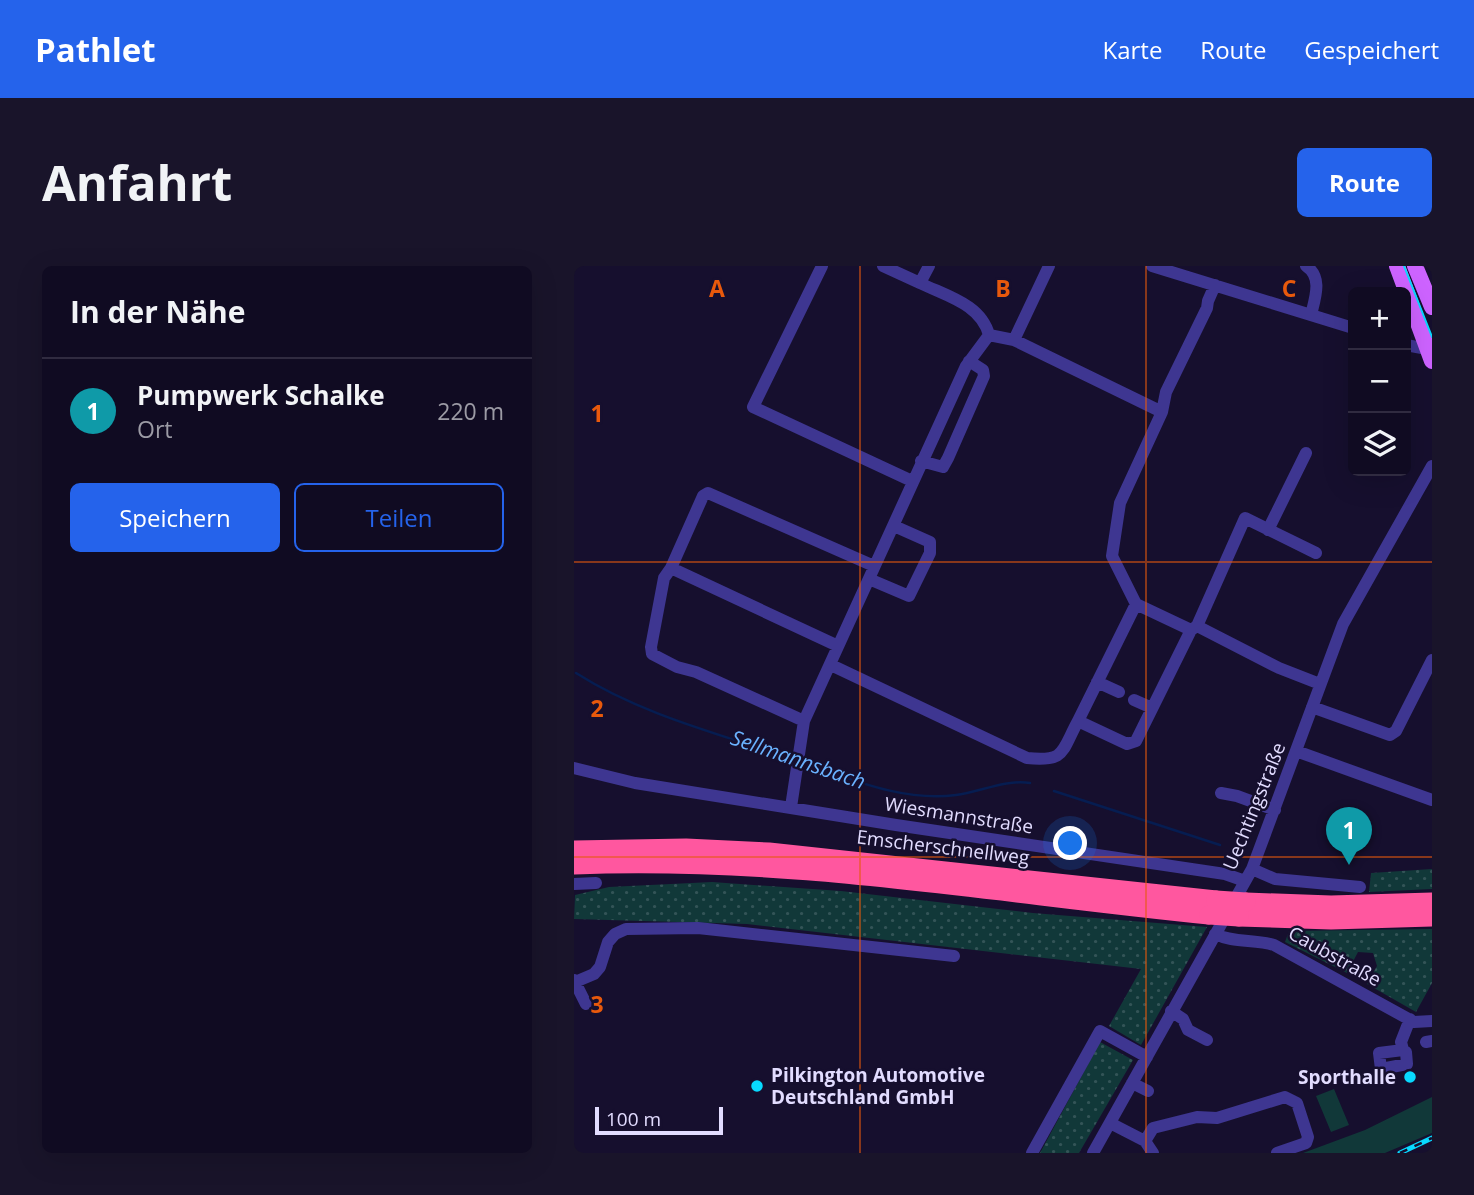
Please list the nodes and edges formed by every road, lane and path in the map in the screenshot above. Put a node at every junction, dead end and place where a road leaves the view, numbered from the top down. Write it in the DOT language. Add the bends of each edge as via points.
graph roads {
  1 [pos="822,266"];
  2 [pos="883,266"];
  3 [pos="929,266"];
  4 [pos="1049,266"];
  5 [pos="1152,266"];
  6 [pos="1306,266"];
  7 [pos="1397,266"];
  8 [pos="1415,266"];
  9 [pos="920,284"];
  10 [pos="1214,285"];
  11 [pos="1432,307"];
  12 [pos="1311,315"];
  13 [pos="1348,326"];
  14 [pos="989,335"];
  15 [pos="1014,340"];
  16 [pos="1411,347"];
  17 [pos="1430,355"];
  18 [pos="969,361"];
  19 [pos="959,381"];
  20 [pos="977,393"];
  21 [pos="1163,412"];
  22 [pos="942,416"];
  23 [pos="961,426"];
  24 [pos="1306,453"];
  25 [pos="921,461"];
  26 [pos="1432,466"];
  27 [pos="912,481"];
  28 [pos="894,526"];
  29 [pos="1268,530"];
  30 [pos="1316,553"];
  31 [pos="874,566"];
  32 [pos="671,568"];
  33 [pos="869,579"];
  34 [pos="1136,604"];
  35 [pos="1194,628"];
  36 [pos="838,646"];
  37 [pos="1432,660"];
  38 [pos="831,665"];
  39 [pos="1097,682"];
  40 [pos="1320,684"];
  41 [pos="1119,692"];
  42 [pos="1134,699"];
  43 [pos="1312,707"];
  44 [pos="1152,708"];
  45 [pos="1078,720"];
  46 [pos="804,721"];
  47 [pos="1297,751"];
  48 [pos="574,768"];
  49 [pos="1220,793"];
  50 [pos="1432,800"];
  51 [pos="791,807"];
  52 [pos="1275,810"];
  53 [pos="576,860"];
  54 [pos="1252,869"];
  55 [pos="1245,881"];
  56 [pos="596,883"];
  57 [pos="574,884"];
  58 [pos="1360,887"];
  59 [pos="1432,902"];
  60 [pos="1242,909"];
  61 [pos="1432,917"];
  62 [pos="1215,934"];
  63 [pos="954,956"];
  64 [pos="574,981"];
  65 [pos="586,1004"];
  66 [pos="1171,1011"];
  67 [pos="1410,1020"];
  68 [pos="1432,1021"];
  69 [pos="1207,1040"];
  70 [pos="1403,1050"];
  71 [pos="1147,1056"];
  72 [pos="1132,1083"];
  73 [pos="1148,1091"];
  74 [pos="1110,1123"];
  75 [pos="1145,1141"];
  76 [pos="1032,1153"];
  77 [pos="1093,1153"];
  78 [pos="1153,1153"];
  79 [pos="1277,1153"];
  1 -- 27 [label="street" via="753,407"];
  2 -- 9 [label="street"];
  3 -- 9 [label="street"];
  4 -- 15 [label="street"];
  5 -- 10 [label="street"];
  6 -- 12 [label="street" via="1316,281"];
  7 -- 17 [label="main road"];
  8 -- 11 [label="main road"];
  9 -- 14 [label="street" via="971,308 986,323"];
  10 -- 12 [label="street"];
  10 -- 21 [label="street" via="1167,392"];
  12 -- 13 [label="street"];
  14 -- 15 [label="street"];
  14 -- 18 [label="street"];
  15 -- 21 [label="street"];
  16 -- 17 [label="street"];
  18 -- 19 [label="street"];
  18 -- 20 [label="street" via="984,370"];
  19 -- 20 [label="street"];
  19 -- 22 [label="street"];
  20 -- 23 [label="street"];
  21 -- 34 [label="street" via="1120,503 1112,556"];
  22 -- 23 [label="street"];
  22 -- 25 [label="street"];
  23 -- 25 [label="street" via="943,467"];
  24 -- 29 [label="street"];
  25 -- 27 [label="street"];
  26 -- 40 [label="street, Uechtingstraße" via="1343,624"];
  27 -- 28 [label="street"];
  28 -- 31 [label="street"];
  28 -- 33 [label="street" via="930,542 930,554 909,596"];
  29 -- 30 [label="street"];
  29 -- 35 [label="street" via="1245,518"];
  31 -- 32 [label="street" via="708,493"];
  31 -- 33 [label="street"];
  32 -- 36 [label="street"];
  32 -- 46 [label="street" via="664,578 652,654"];
  33 -- 36 [label="street"];
  34 -- 35 [label="street"];
  34 -- 39 [label="street"];
  35 -- 40 [label="street"];
  35 -- 44 [label="street"];
  36 -- 38 [label="street"];
  37 -- 43 [label="street" via="1396,731 1390,734"];
  38 -- 45 [label="street" via="1027,758 1050,760 1060,755"];
  38 -- 46 [label="street"];
  39 -- 41 [label="street"];
  39 -- 45 [label="street"];
  40 -- 43 [label="street, Uechtingstraße"];
  42 -- 44 [label="street"];
  43 -- 47 [label="street, Uechtingstraße"];
  44 -- 45 [label="street" via="1136,741 1127,744"];
  46 -- 51 [label="street"];
  47 -- 50 [label="street"];
  47 -- 52 [label="street, Uechtingstraße"];
  48 -- 51 [label="street, Wiesmannstraße" via="635,783"];
  49 -- 52 [label="street"];
  51 -- 55 [label="street, Wiesmannstraße" via="1225,874"];
  52 -- 54 [label="street, Uechtingstraße"];
  53 -- 60 [label="highway, Emscherschnellweg, bridge" via="767,866"];
  54 -- 55 [label="street, Uechtingstraße"];
  54 -- 58 [label="street" via="1275,879"];
  55 -- 62 [label="street, Uechtingstraße"];
  56 -- 57 [label="street"];
  59 -- 60 [label="highway, Emscherschnellweg"];
  60 -- 61 [label="highway, Emscherschnellweg" via="1331,920"];
  62 -- 66 [label="street, Uechtingstraße"];
  62 -- 67 [label="street, Caubstraße" via="1275,945"];
  63 -- 64 [label="street" via="698,928 626,929 608,942 594,974"];
  64 -- 65 [label="street"];
  66 -- 69 [label="street" via="1183,1019 1188,1030"];
  66 -- 71 [label="street, Uechtingstraße"];
  67 -- 68 [label="street, Caubstraße"];
  67 -- 70 [label="street" via="1401,1042"];
  71 -- 72 [label="street, Uechtingstraße"];
  71 -- 76 [label="street" via="1100,1031"];
  72 -- 73 [label="street"];
  72 -- 74 [label="street, Uechtingstraße"];
  74 -- 75 [label="street"];
  74 -- 77 [label="street, Uechtingstraße"];
  75 -- 78 [label="street"];
  75 -- 79 [label="street" via="1153,1128 1197,1117 1217,1118 1285,1097 1297,1103 1308,1137 1306,1143"];
}
